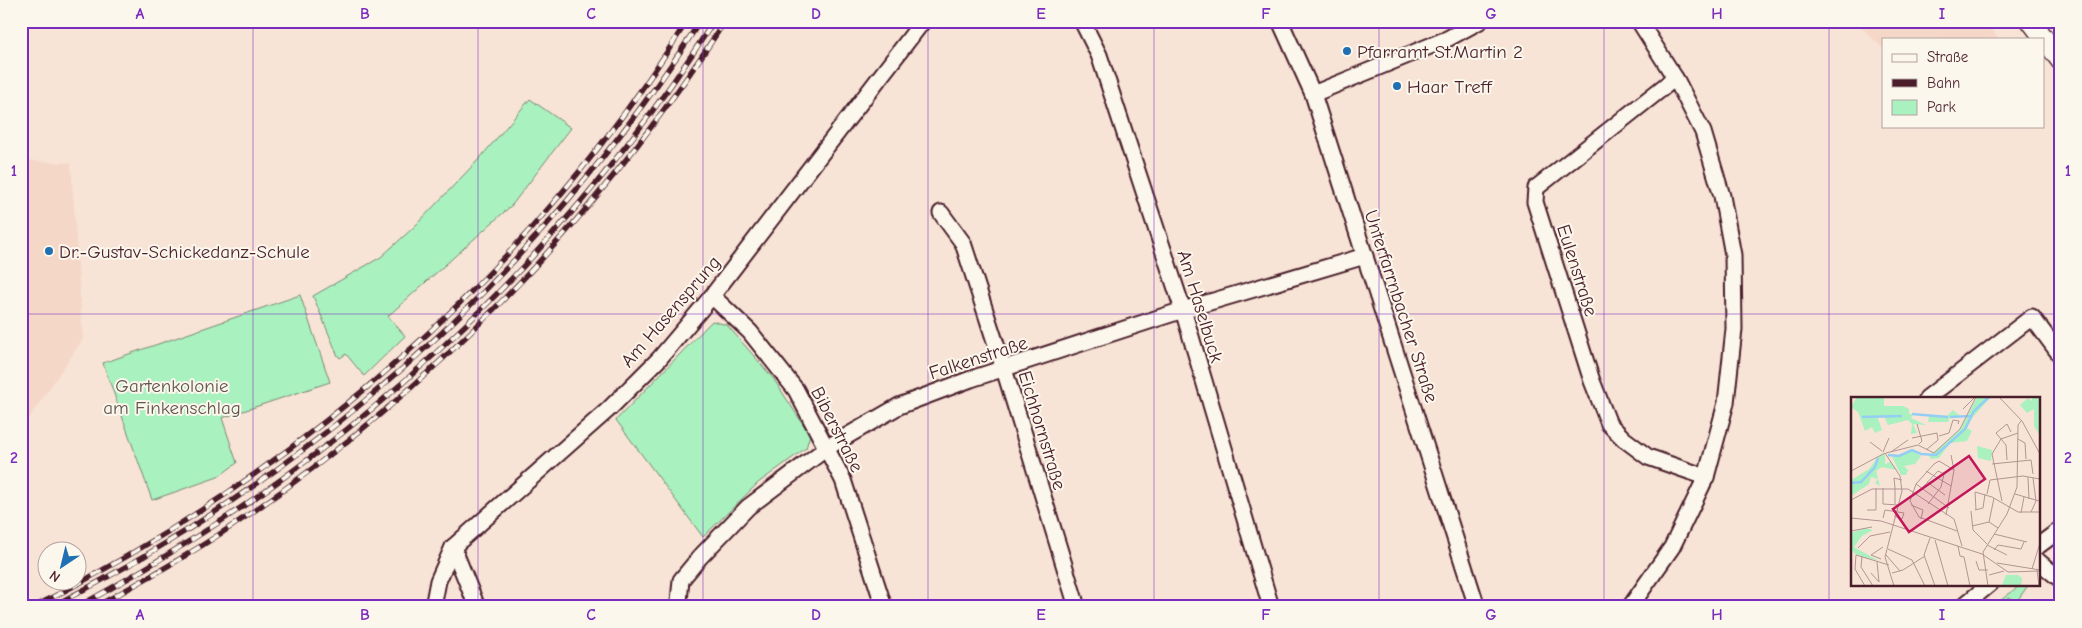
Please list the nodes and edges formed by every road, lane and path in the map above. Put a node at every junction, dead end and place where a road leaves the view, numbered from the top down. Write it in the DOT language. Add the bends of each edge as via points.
graph roads {
  1 [pos="923,21"];
  2 [pos="1082,21"];
  3 [pos="1280,21"];
  4 [pos="1480,21"];
  5 [pos="1639,21"];
  6 [pos="2031,21"];
  7 [pos="2044,38"];
  8 [pos="2044,38"];
  9 [pos="2061,61"];
  10 [pos="1675,78"];
  11 [pos="1313,94"];
  12 [pos="941,213"];
  13 [pos="1365,256"];
  14 [pos="712,296"];
  15 [pos="1183,310"];
  16 [pos="2061,356"];
  17 [pos="1004,369"];
  18 [pos="1928,397"];
  19 [pos="828,447"];
  20 [pos="1706,477"];
  21 [pos="2061,529"];
  22 [pos="2040,545"];
  23 [pos="453,547"];
  24 [pos="2040,563"];
  25 [pos="2061,580"];
  26 [pos="1988,586"];
  27 [pos="433,607"];
  28 [pos="478,607"];
  29 [pos="681,607"];
  30 [pos="884,607"];
  31 [pos="1077,607"];
  32 [pos="1271,607"];
  33 [pos="1477,607"];
  34 [pos="1630,607"];
  35 [pos="1962,607"];
  1 -- 14 [label="street, Am Hasensprung"];
  2 -- 15 [label="street, Am Haselbuck" via="1099,56"];
  3 -- 11 [label="street, Unterfarrnbacher Straße"];
  4 -- 11 [label="street" via="1447,39"];
  5 -- 10 [label="street"];
  6 -- 7 [label="main road"];
  8 -- 9 [label="main road"];
  10 -- 20 [label="street" via="1703,132 1722,196 1733,255 1734,329 1727,394"];
  10 -- 20 [label="street, Eulenstraße" via="1536,188 1535,202 1592,381 1610,424 1648,457"];
  11 -- 13 [label="street, Unterfarrnbacher Straße"];
  12 -- 17 [label="street, Eichhornstraße" via="963,243"];
  13 -- 15 [label="street, Falkenstraße"];
  13 -- 33 [label="street, Unterfarrnbacher Straße"];
  14 -- 19 [label="street, Biberstraße" via="750,332 796,390"];
  14 -- 23 [label="street, Am Hasensprung" via="659,359 609,408"];
  15 -- 17 [label="street, Falkenstraße"];
  15 -- 32 [label="street, Am Haselbuck"];
  16 -- 18 [label="street" via="2032,317"];
  17 -- 19 [label="street, Falkenstraße" via="971,378 900,406"];
  17 -- 31 [label="street, Eichhornstraße"];
  19 -- 29 [label="street, Falkenstraße" via="748,507 700,557 680,580"];
  19 -- 30 [label="street, Biberstraße" via="843,480"];
  20 -- 34 [label="street" via="1672,547"];
  21 -- 22 [label="street"];
  23 -- 27 [label="street, Am Hasensprung" via="438,581"];
  23 -- 28 [label="street"];
  24 -- 25 [label="street"];
  26 -- 35 [label="street"];
}
